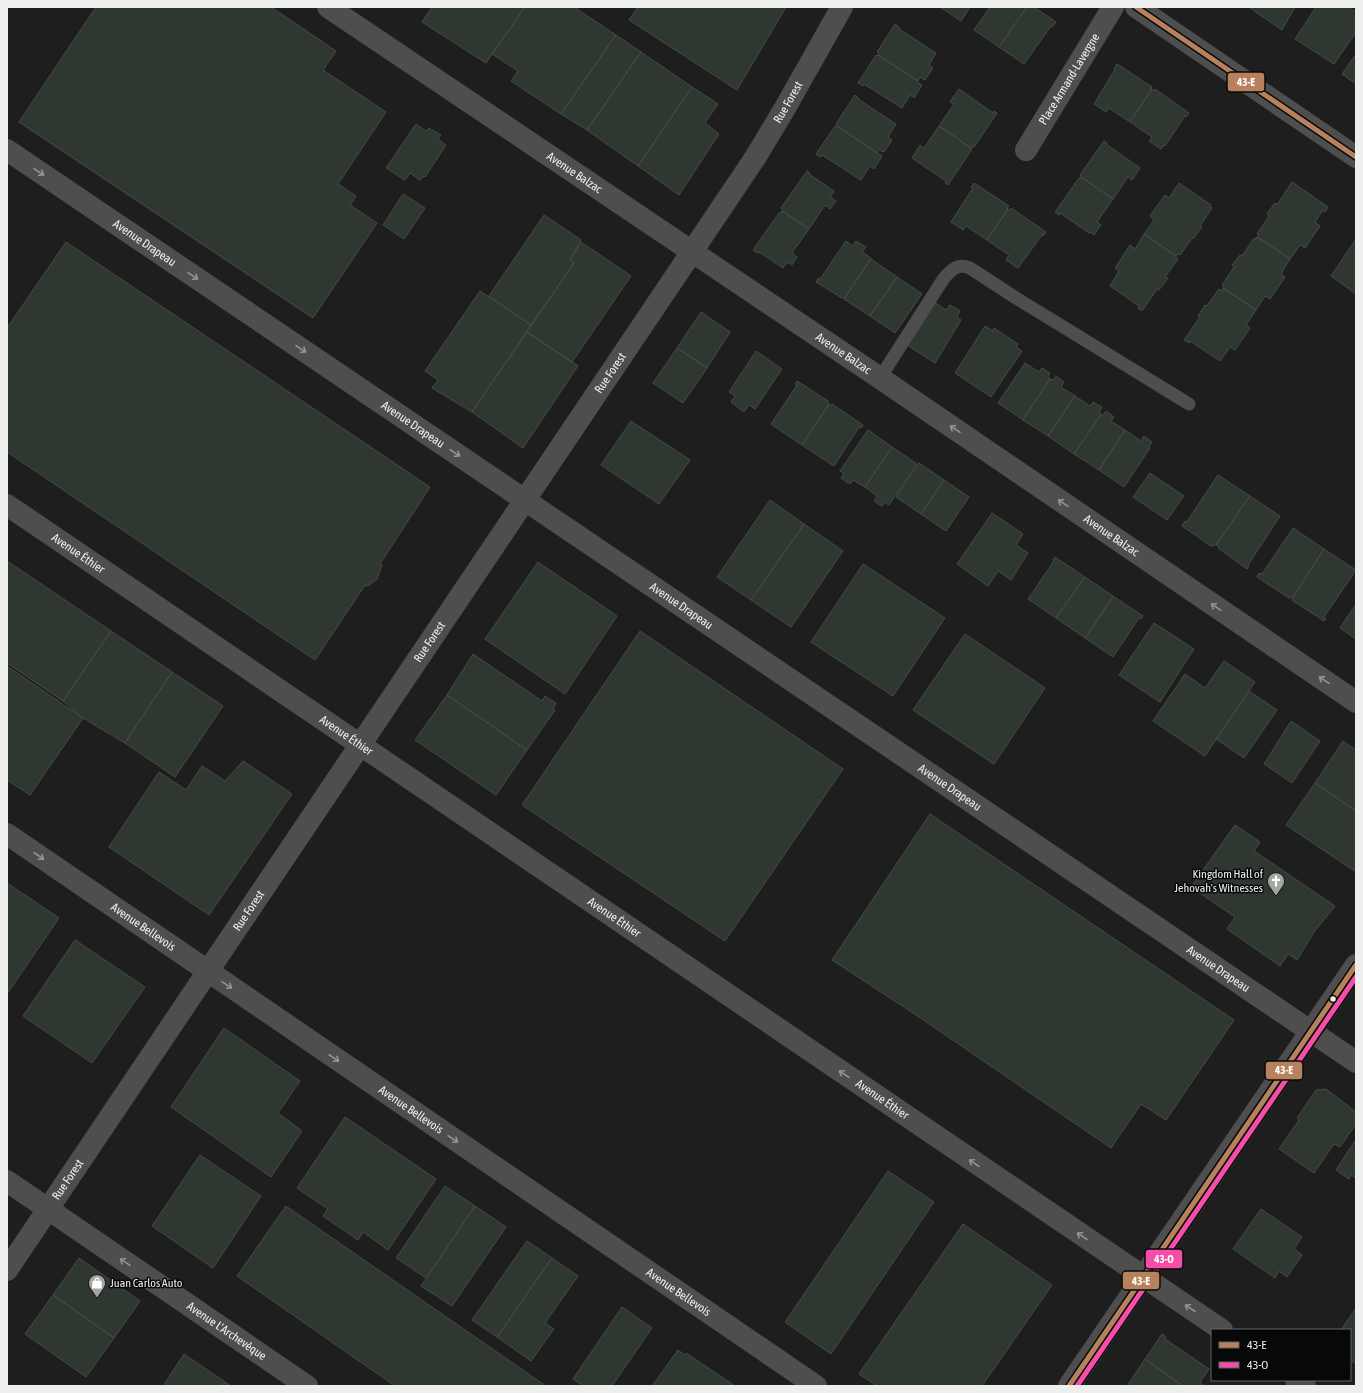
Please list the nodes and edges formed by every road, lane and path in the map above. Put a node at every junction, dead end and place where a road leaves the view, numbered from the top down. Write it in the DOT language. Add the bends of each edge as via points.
graph roads {
  1 [pos="328,7"];
  2 [pos="842,7"];
  3 [pos="1113,7"];
  4 [pos="1136,7"];
  5 [pos="7,150"];
  6 [pos="1026,150"];
  7 [pos="1356,157"];
  8 [pos="692,251"];
  9 [pos="880,378"];
  10 [pos="1189,404"];
  11 [pos="524,500"];
  12 [pos="7,505"];
  13 [pos="1356,702"];
  14 [pos="360,745"];
  15 [pos="7,834"];
  16 [pos="1356,965"];
  17 [pos="208,972"];
  18 [pos="1311,1032"];
  19 [pos="1356,1062"];
  20 [pos="7,1181"];
  21 [pos="48,1209"];
  22 [pos="7,1270"];
  23 [pos="1143,1277"];
  24 [pos="1221,1329"];
  25 [pos="307,1386"];
  26 [pos="816,1386"];
  27 [pos="1069,1386"];
  1 -- 8 [label="street, Avenue Balzac"];
  2 -- 8 [label="street, Rue Forest" via="755,158"];
  3 -- 6 [label="street, Place Armand-Lavergne"];
  4 -- 7 [label="street"];
  5 -- 11 [label="street, Avenue Drapeau, one-way"];
  8 -- 9 [label="street, Avenue Balzac"];
  8 -- 11 [label="street, Rue Forest"];
  9 -- 10 [label="lane" via="944,278 949,272 964,265"];
  13 -- 9 [label="street, Avenue Balzac, one-way"];
  11 -- 14 [label="street, Rue Forest"];
  11 -- 18 [label="street, Avenue Drapeau"];
  12 -- 14 [label="street, Avenue Éthier"];
  14 -- 17 [label="street, Rue Forest"];
  23 -- 14 [label="street, Avenue Éthier, one-way"];
  15 -- 17 [label="street, Avenue Bellevois, one-way"];
  16 -- 18 [label="street"];
  17 -- 21 [label="street, Rue Forest"];
  17 -- 26 [label="street, Avenue Bellevois, one-way"];
  18 -- 19 [label="street, Avenue Drapeau"];
  18 -- 23 [label="street"];
  20 -- 21 [label="street, Avenue L'Archevêque"];
  21 -- 22 [label="street, Rue Forest"];
  25 -- 21 [label="street, Avenue L'Archevêque, one-way"];
  24 -- 23 [label="street, Avenue Éthier, one-way"];
  23 -- 27 [label="street"];
}
